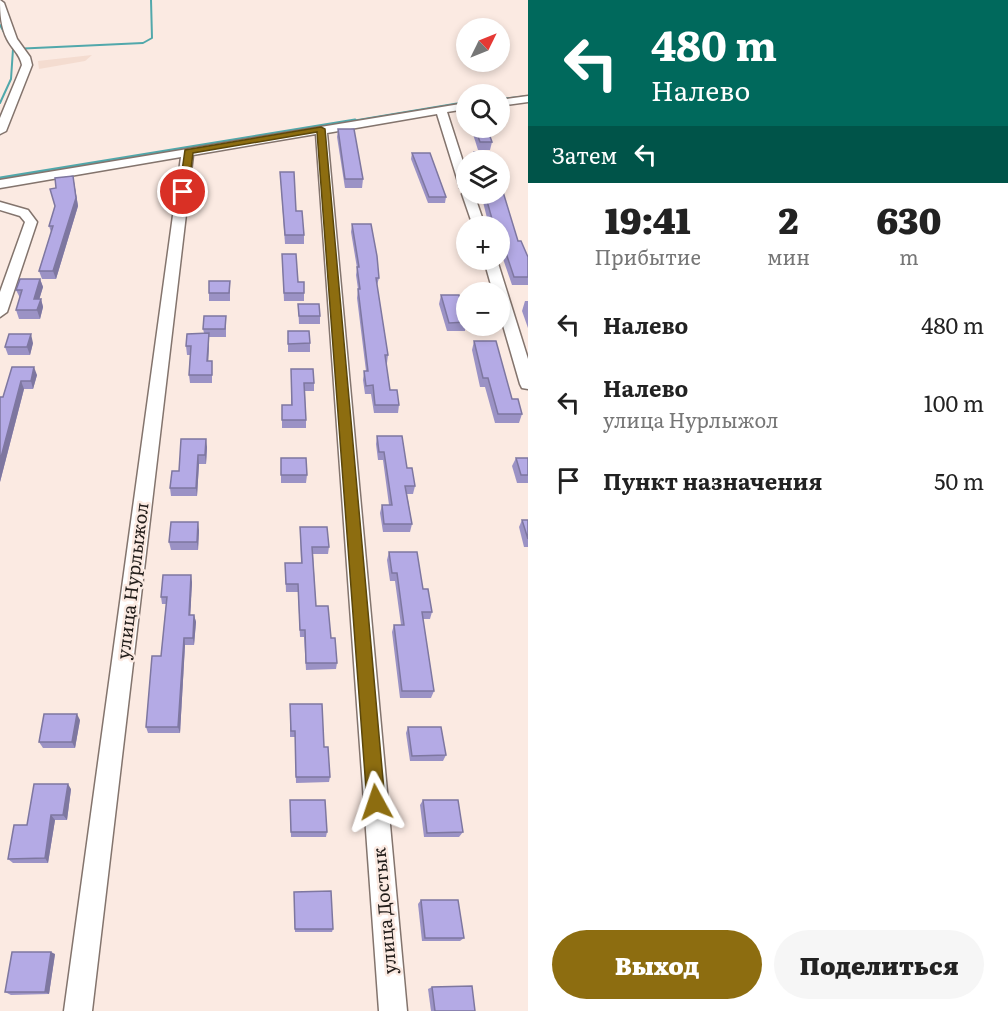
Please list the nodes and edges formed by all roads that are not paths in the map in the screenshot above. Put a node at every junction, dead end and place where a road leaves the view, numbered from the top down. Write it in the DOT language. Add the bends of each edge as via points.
graph roads {
  1 [pos="0,3"];
  2 [pos="528,99"];
  3 [pos="510,102"];
  4 [pos="456,108"];
  5 [pos="441,110"];
  6 [pos="321,129"];
  7 [pos="0,131"];
  8 [pos="189,151"];
  9 [pos="456,157"];
  10 [pos="0,184"];
  11 [pos="0,206"];
  12 [pos="493,270"];
  13 [pos="0,312"];
  14 [pos="528,384"];
  15 [pos="78,1011"];
  16 [pos="393,1011"];
  1 -- 7 [label="street" via="12,39 27,65"];
  2 -- 3 [label="street"];
  4 -- 5 [label="street"];
  5 -- 6 [label="street"];
  5 -- 9 [label="street"];
  6 -- 8 [label="street"];
  6 -- 16 [label="street, улица Достык"];
  8 -- 10 [label="street"];
  8 -- 15 [label="street, улица Нурлыжол"];
  11 -- 13 [label="street" via="24,213 31,222"];
  12 -- 14 [label="street"];
}
